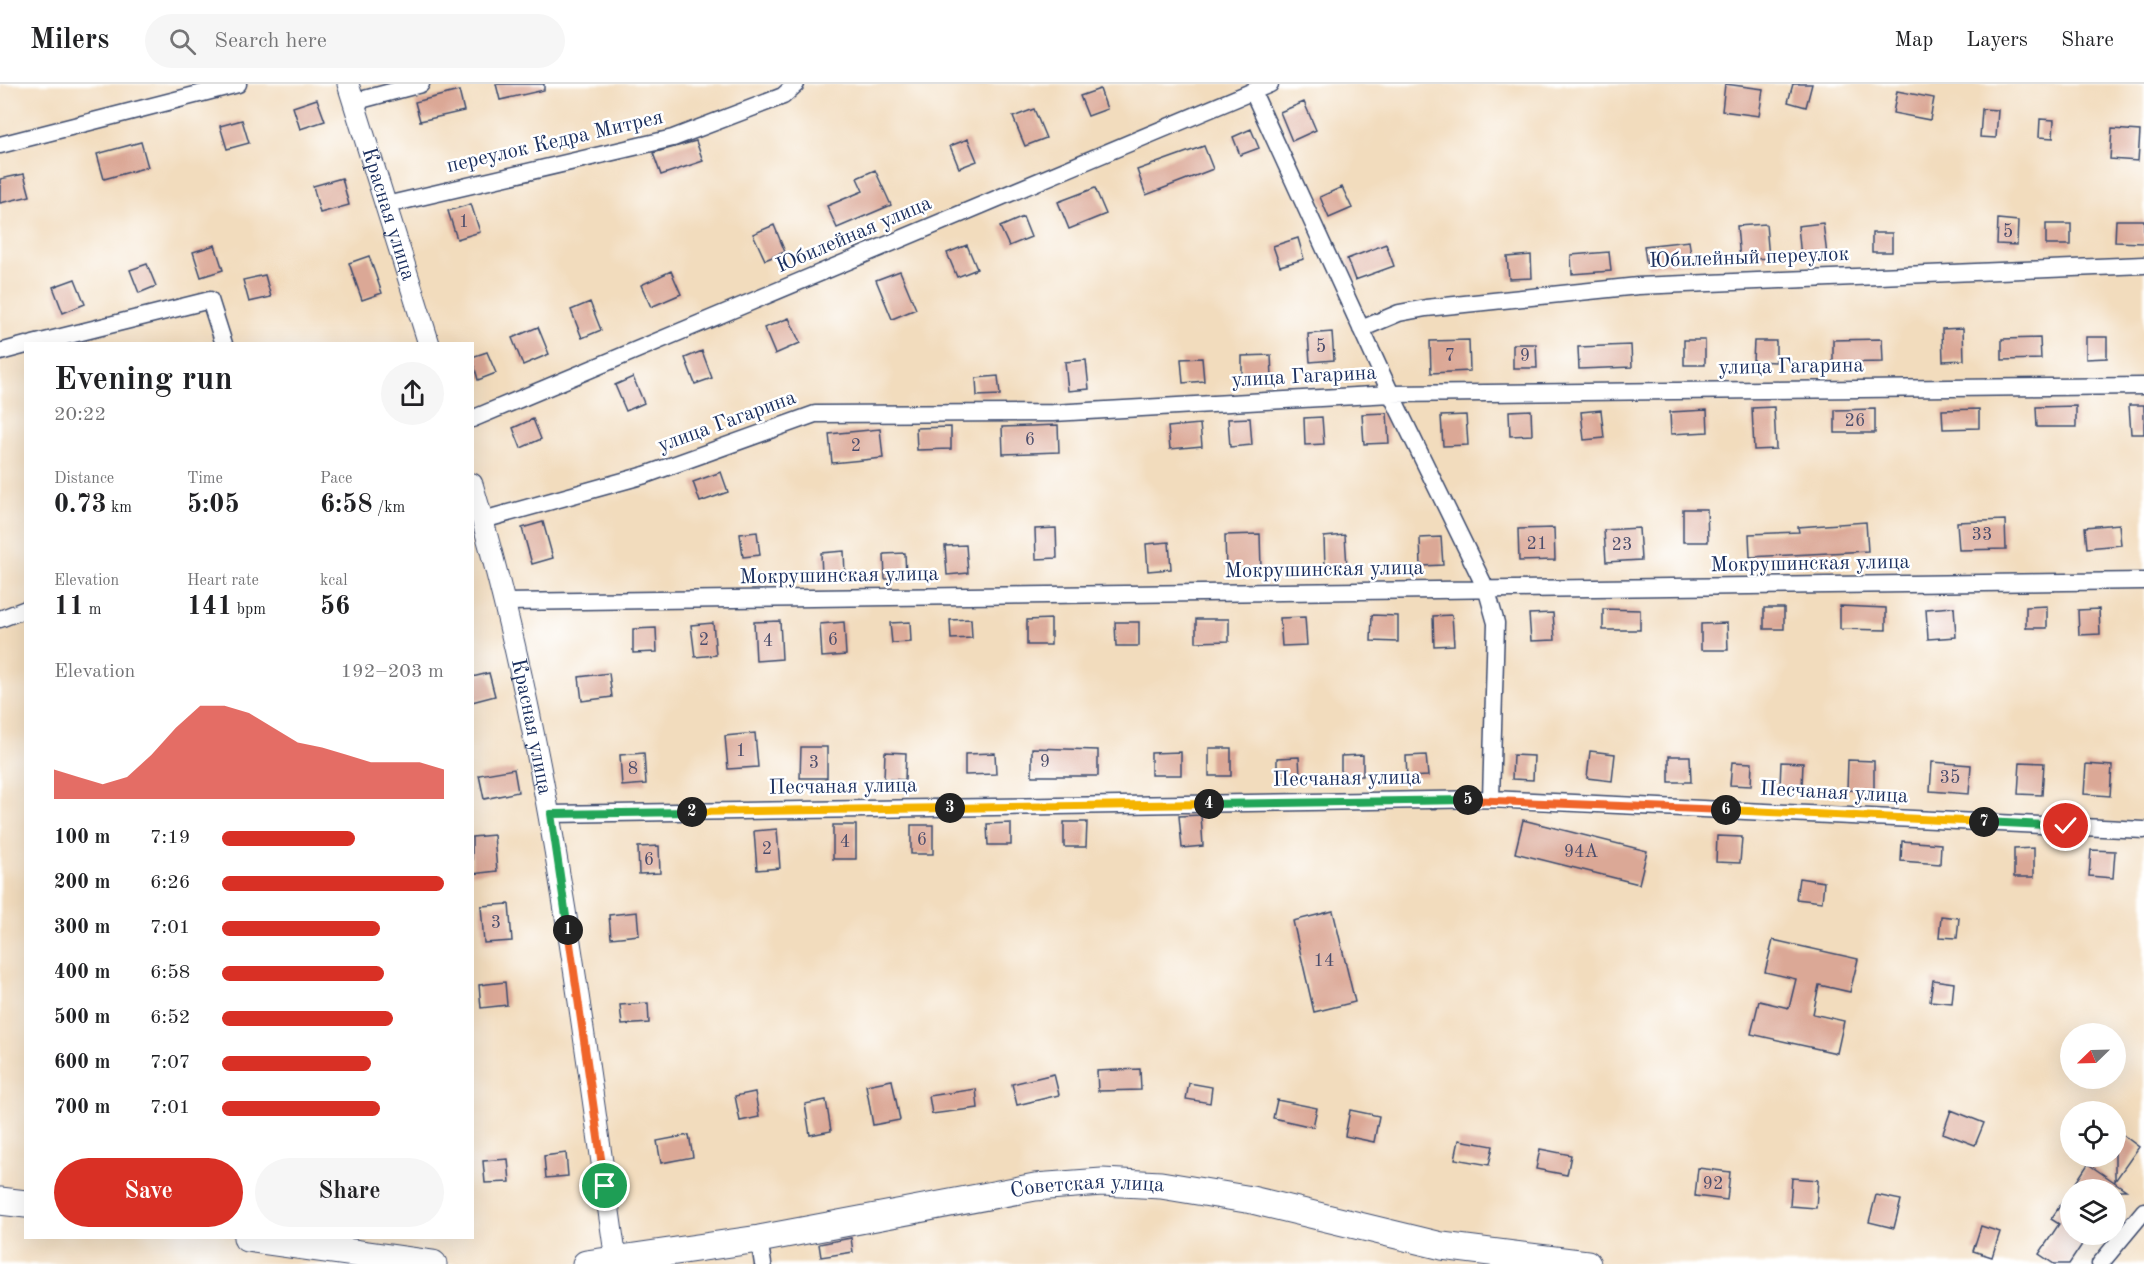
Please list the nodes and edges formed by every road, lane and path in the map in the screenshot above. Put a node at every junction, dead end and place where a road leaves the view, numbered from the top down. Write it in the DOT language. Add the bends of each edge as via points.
graph roads {
  1 [pos="238,84"];
  2 [pos="421,84"];
  3 [pos="796,84"];
  4 [pos="1270,84"];
  5 [pos="1253,92"];
  6 [pos="351,93"];
  7 [pos="0,145"];
  8 [pos="386,206"];
  9 [pos="2144,265"];
  10 [pos="1361,329"];
  11 [pos="41,342"];
  12 [pos="223,342"];
  13 [pos="428,342"];
  14 [pos="24,346"];
  15 [pos="0,352"];
  16 [pos="2144,386"];
  17 [pos="1391,394"];
  18 [pos="474,418"];
  19 [pos="474,491"];
  20 [pos="483,520"];
  21 [pos="2144,581"];
  22 [pos="1487,591"];
  23 [pos="506,602"];
  24 [pos="24,610"];
  25 [pos="0,619"];
  26 [pos="1491,799"];
  27 [pos="551,814"];
  28 [pos="2144,830"];
  29 [pos="0,1201"];
  30 [pos="24,1204"];
  31 [pos="2144,1211"];
  32 [pos="254,1239"];
  33 [pos="761,1252"];
  34 [pos="616,1260"];
  35 [pos="1524,1260"];
  36 [pos="433,1264"];
  37 [pos="586,1264"];
  38 [pos="1587,1264"];
  39 [pos="2100,1264"];
  1 -- 7 [label="street"];
  2 -- 6 [label="street"];
  3 -- 8 [label="street, переулок Кедра Митрея" via="783,96 673,138"];
  4 -- 5 [label="street, Юбилейная улица"];
  5 -- 10 [label="street"];
  5 -- 18 [label="street, Юбилейная улица"];
  6 -- 8 [label="street, Красная улица"];
  8 -- 13 [label="street, Красная улица"];
  9 -- 10 [label="street, Юбилейный переулок" via="1638,285 1426,308 1399,313"];
  10 -- 17 [label="street"];
  11 -- 12 [label="street" via="210,300"];
  14 -- 15 [label="street"];
  16 -- 17 [label="street, улица Гагарина"];
  17 -- 20 [label="street, улица Гагарина" via="1053,413 815,414 645,475"];
  17 -- 22 [label="street"];
  19 -- 20 [label="street, Красная улица"];
  20 -- 23 [label="street, Красная улица"];
  21 -- 22 [label="street, Мокрушинская улица"];
  22 -- 23 [label="street, Мокрушинская улица"];
  22 -- 26 [label="street" via="1496,623"];
  23 -- 27 [label="street, Красная улица"];
  24 -- 25 [label="street"];
  26 -- 27 [label="street, Песчаная улица"];
  26 -- 28 [label="street, Песчаная улица"];
  27 -- 34 [label="street, Красная улица"];
  29 -- 30 [label="main road"];
  31 -- 39 [label="street"];
  32 -- 36 [label="main road"];
  33 -- 34 [label="main road, Советская улица"];
  33 -- 35 [label="main road, Советская улица" via="1035,1187 1102,1182 1161,1185 1252,1200 1433,1244"];
  34 -- 37 [label="main road, Советская улица"];
  35 -- 38 [label="main road, Советская улица"];
}
